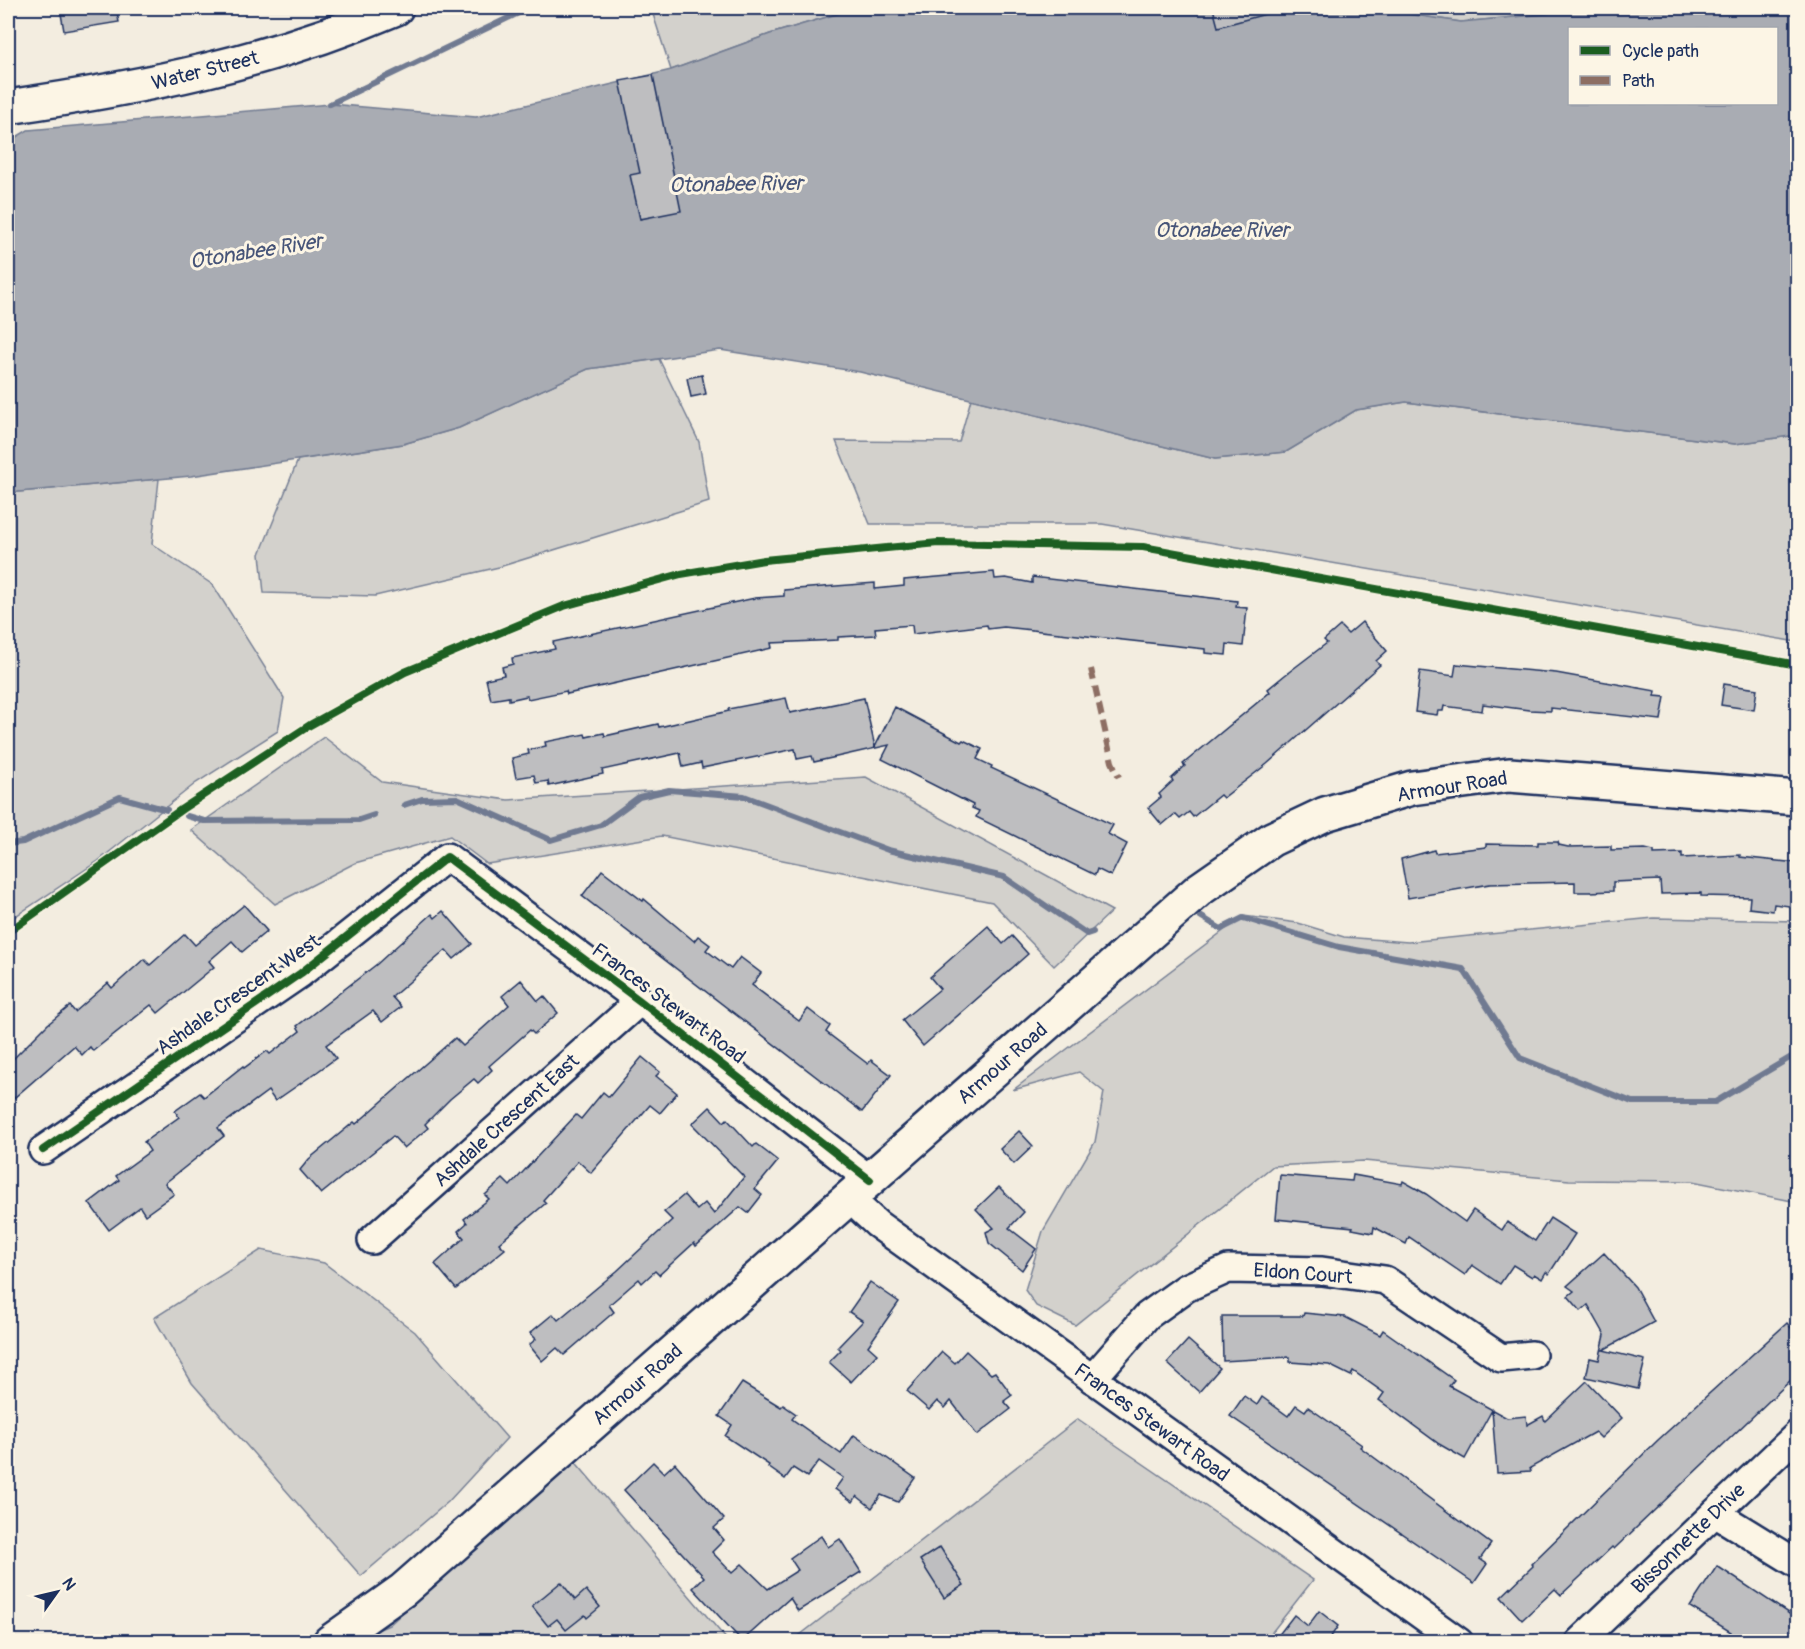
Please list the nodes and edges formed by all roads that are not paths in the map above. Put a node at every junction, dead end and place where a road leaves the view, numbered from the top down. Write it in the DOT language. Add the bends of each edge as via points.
graph roads {
  1 [pos="396,8"];
  2 [pos="8,107"];
  3 [pos="1797,798"];
  4 [pos="447,857"];
  5 [pos="640,1001"];
  6 [pos="43,1150"];
  7 [pos="859,1189"];
  8 [pos="372,1240"];
  9 [pos="1532,1355"];
  10 [pos="1092,1379"];
  11 [pos="1797,1434"];
  12 [pos="1715,1513"];
  13 [pos="1797,1564"];
  14 [pos="330,1641"];
  15 [pos="1459,1641"];
  16 [pos="1579,1641"];
  1 -- 2 [label="main road, Water Street" via="242,62 132,88"];
  3 -- 7 [label="main road, Armour Road" via="1509,775 1412,788 1325,814 1272,839 1200,889"];
  4 -- 5 [label="street, Frances Stewart Road"];
  4 -- 6 [label="street, Ashdale Crescent West" via="301,973"];
  5 -- 7 [label="street, Frances Stewart Road"];
  5 -- 8 [label="street, Ashdale Crescent East"];
  7 -- 10 [label="street, Frances Stewart Road" via="877,1224"];
  7 -- 14 [label="main road, Armour Road" via="404,1590"];
  9 -- 10 [label="street, Eldon Court" via="1501,1358 1384,1280 1322,1271 1228,1269 1186,1288 1147,1316"];
  10 -- 15 [label="street, Frances Stewart Road"];
  11 -- 12 [label="street, Bissonnette Drive"];
  12 -- 13 [label="street"];
  12 -- 16 [label="street, Bissonnette Drive"];
}
